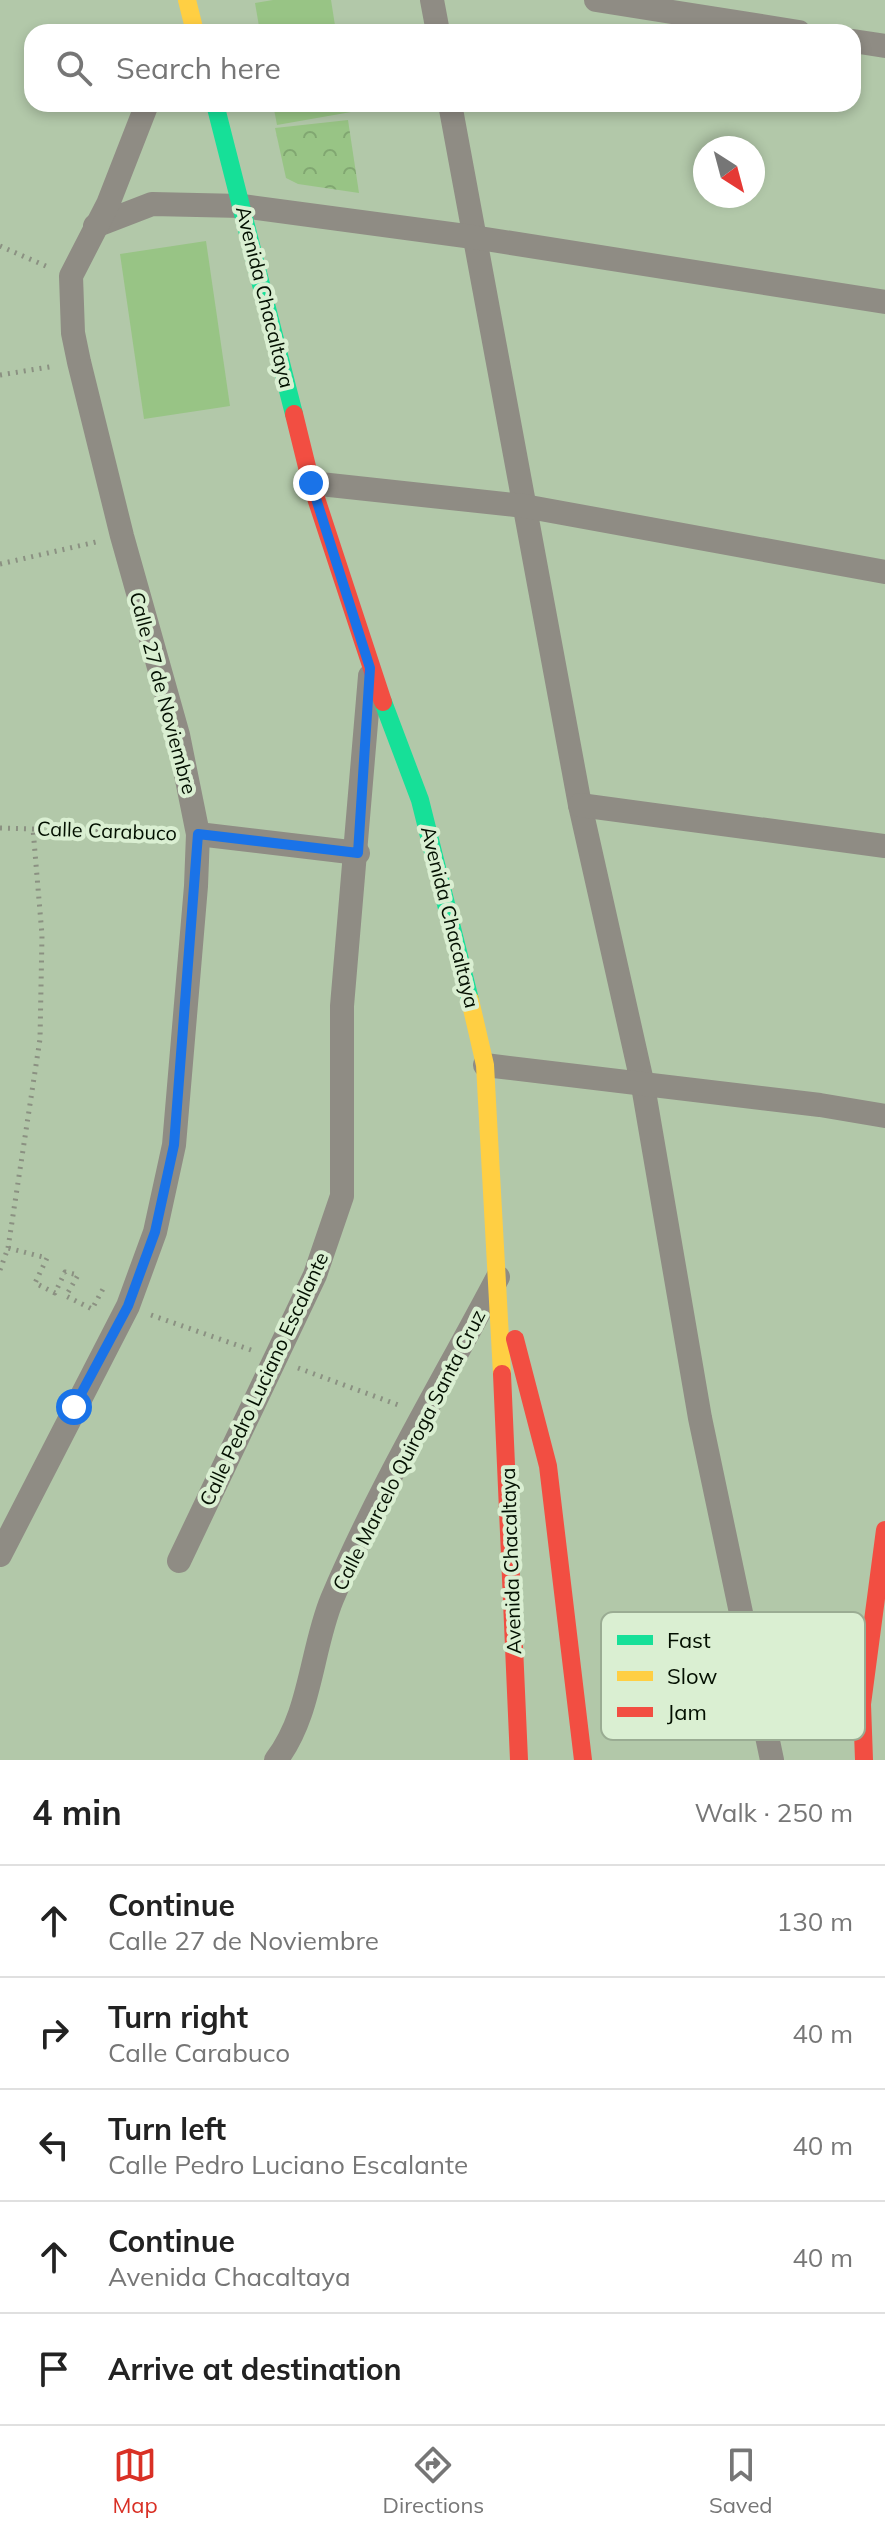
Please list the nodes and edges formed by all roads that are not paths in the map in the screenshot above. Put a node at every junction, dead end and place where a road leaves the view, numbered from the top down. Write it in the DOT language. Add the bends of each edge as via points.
graph roads {
  1 [pos="432,0"];
  2 [pos="596,0"];
  3 [pos="436,24"];
  4 [pos="748,24"];
  5 [pos="861,42"];
  6 [pos="885,46"];
  7 [pos="144,112"];
  8 [pos="217,112"];
  9 [pos="451,112"];
  10 [pos="242,206"];
  11 [pos="95,226"];
  12 [pos="473,237"];
  13 [pos="885,302"];
  14 [pos="311,483"];
  15 [pos="524,506"];
  16 [pos="885,572"];
  17 [pos="370,668"];
  18 [pos="580,805"];
  19 [pos="198,834"];
  20 [pos="885,846"];
  21 [pos="358,853"];
  22 [pos="485,1065"];
  23 [pos="643,1086"];
  24 [pos="885,1116"];
  25 [pos="498,1276"];
  26 [pos="885,1530"];
  27 [pos="0,1555"];
  28 [pos="179,1561"];
  29 [pos="741,1612"];
  30 [pos="880,1623"];
  31 [pos="865,1690"];
  32 [pos="768,1740"];
  33 [pos="863,1740"];
  34 [pos="276,1760"];
  35 [pos="519,1760"];
  36 [pos="583,1760"];
  37 [pos="772,1760"];
  38 [pos="864,1760"];
  1 -- 3 [label="street"];
  2 -- 4 [label="street"];
  5 -- 6 [label="street"];
  7 -- 11 [label="street, Calle 27 de Noviembre"];
  8 -- 10 [label="street, Avenida Chacaltaya"];
  9 -- 12 [label="street"];
  10 -- 11 [label="street" via="152,204"];
  10 -- 12 [label="street"];
  10 -- 14 [label="street, Avenida Chacaltaya"];
  11 -- 19 [label="street, Calle 27 de Noviembre" via="71,276 73,333 178,735"];
  12 -- 13 [label="street"];
  12 -- 15 [label="street"];
  14 -- 15 [label="street"];
  14 -- 17 [label="street, Avenida Chacaltaya"];
  15 -- 16 [label="street"];
  15 -- 18 [label="street"];
  17 -- 21 [label="street, Calle Pedro Luciano Escalante"];
  17 -- 22 [label="street, Avenida Chacaltaya" via="420,800"];
  18 -- 20 [label="street"];
  18 -- 23 [label="street"];
  19 -- 21 [label="street, Calle Carabuco"];
  19 -- 27 [label="street, Calle 27 de Noviembre" via="174,1145 155,1232 123,1314"];
  21 -- 28 [label="street, Calle Pedro Luciano Escalante" via="342,1006 342,1196 315,1275"];
  22 -- 23 [label="street"];
  22 -- 25 [label="street, Avenida Chacaltaya"];
  23 -- 24 [label="street"];
  23 -- 29 [label="street" via="700,1418"];
  25 -- 34 [label="street, Calle Marcelo Quiroga Santa Cruz" via="331,1601 296,1722"];
  25 -- 35 [label="street, Avenida Chacaltaya"];
  25 -- 36 [label="street" via="548,1466"];
  26 -- 30 [label="street"];
  30 -- 31 [label="street"];
  32 -- 37 [label="street"];
  33 -- 38 [label="street"];
}
